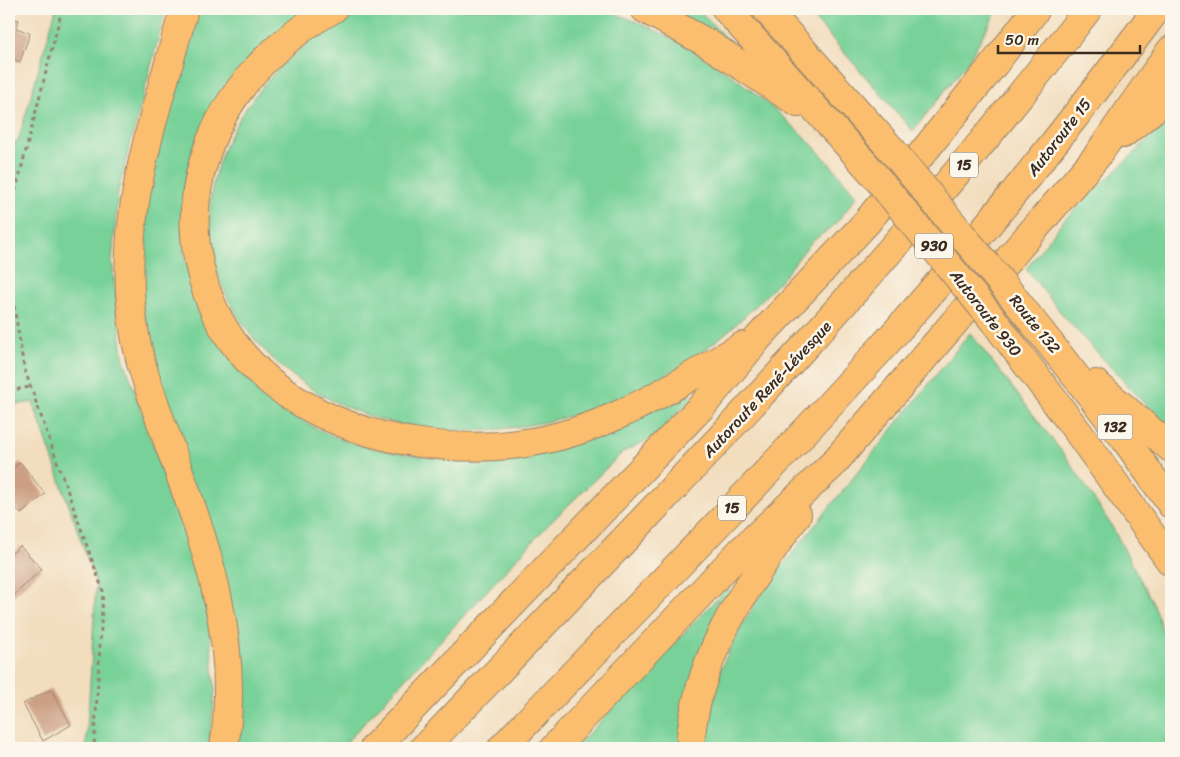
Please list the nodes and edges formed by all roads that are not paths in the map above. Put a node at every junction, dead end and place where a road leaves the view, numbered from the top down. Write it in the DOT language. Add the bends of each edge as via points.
graph roads {
  1 [pos="184,9"];
  2 [pos="333,9"];
  3 [pos="646,9"];
  4 [pos="726,9"];
  5 [pos="766,9"];
  6 [pos="1036,9"];
  7 [pos="1088,9"];
  8 [pos="1157,9"];
  9 [pos="1171,50"];
  10 [pos="1171,95"];
  11 [pos="827,121"];
  12 [pos="1097,156"];
  13 [pos="759,337"];
  14 [pos="1057,351"];
  15 [pos="1171,448"];
  16 [pos="832,465"];
  17 [pos="1171,504"];
  18 [pos="1171,562"];
  19 [pos="224,748"];
  20 [pos="374,748"];
  21 [pos="424,748"];
  22 [pos="502,748"];
  23 [pos="554,748"];
  24 [pos="690,748"];
  1 -- 19 [label="highway" via="138,177 130,227 128,292 141,363 199,528 221,608 228,670"];
  2 -- 13 [label="highway" via="294,33 244,84 212,136 195,195 196,244 208,296 234,342 276,386 318,413 382,436 449,447 512,445 570,433 626,412"];
  3 -- 11 [label="highway" via="707,43"];
  4 -- 11 [label="highway, Autoroute 930 / 930"];
  5 -- 14 [label="highway, Route 132 / 132, bridge" via="892,150"];
  6 -- 13 [label="highway" via="866,222"];
  7 -- 21 [label="highway, Autoroute René-Lévesque / 15" via="961,169 818,334"];
  8 -- 22 [label="highway, Autoroute 15 / 15" via="1050,148 956,262 809,427"];
  9 -- 12 [label="highway"];
  10 -- 12 [label="highway"];
  11 -- 18 [label="highway, Autoroute 930 / 930, bridge" via="994,321"];
  12 -- 16 [label="highway"];
  13 -- 20 [label="highway" via="703,405"];
  14 -- 15 [label="highway"];
  14 -- 17 [label="highway, Route 132 / 132"];
  16 -- 23 [label="highway" via="740,552"];
  16 -- 24 [label="highway" via="754,576 717,640 698,696"];
}
